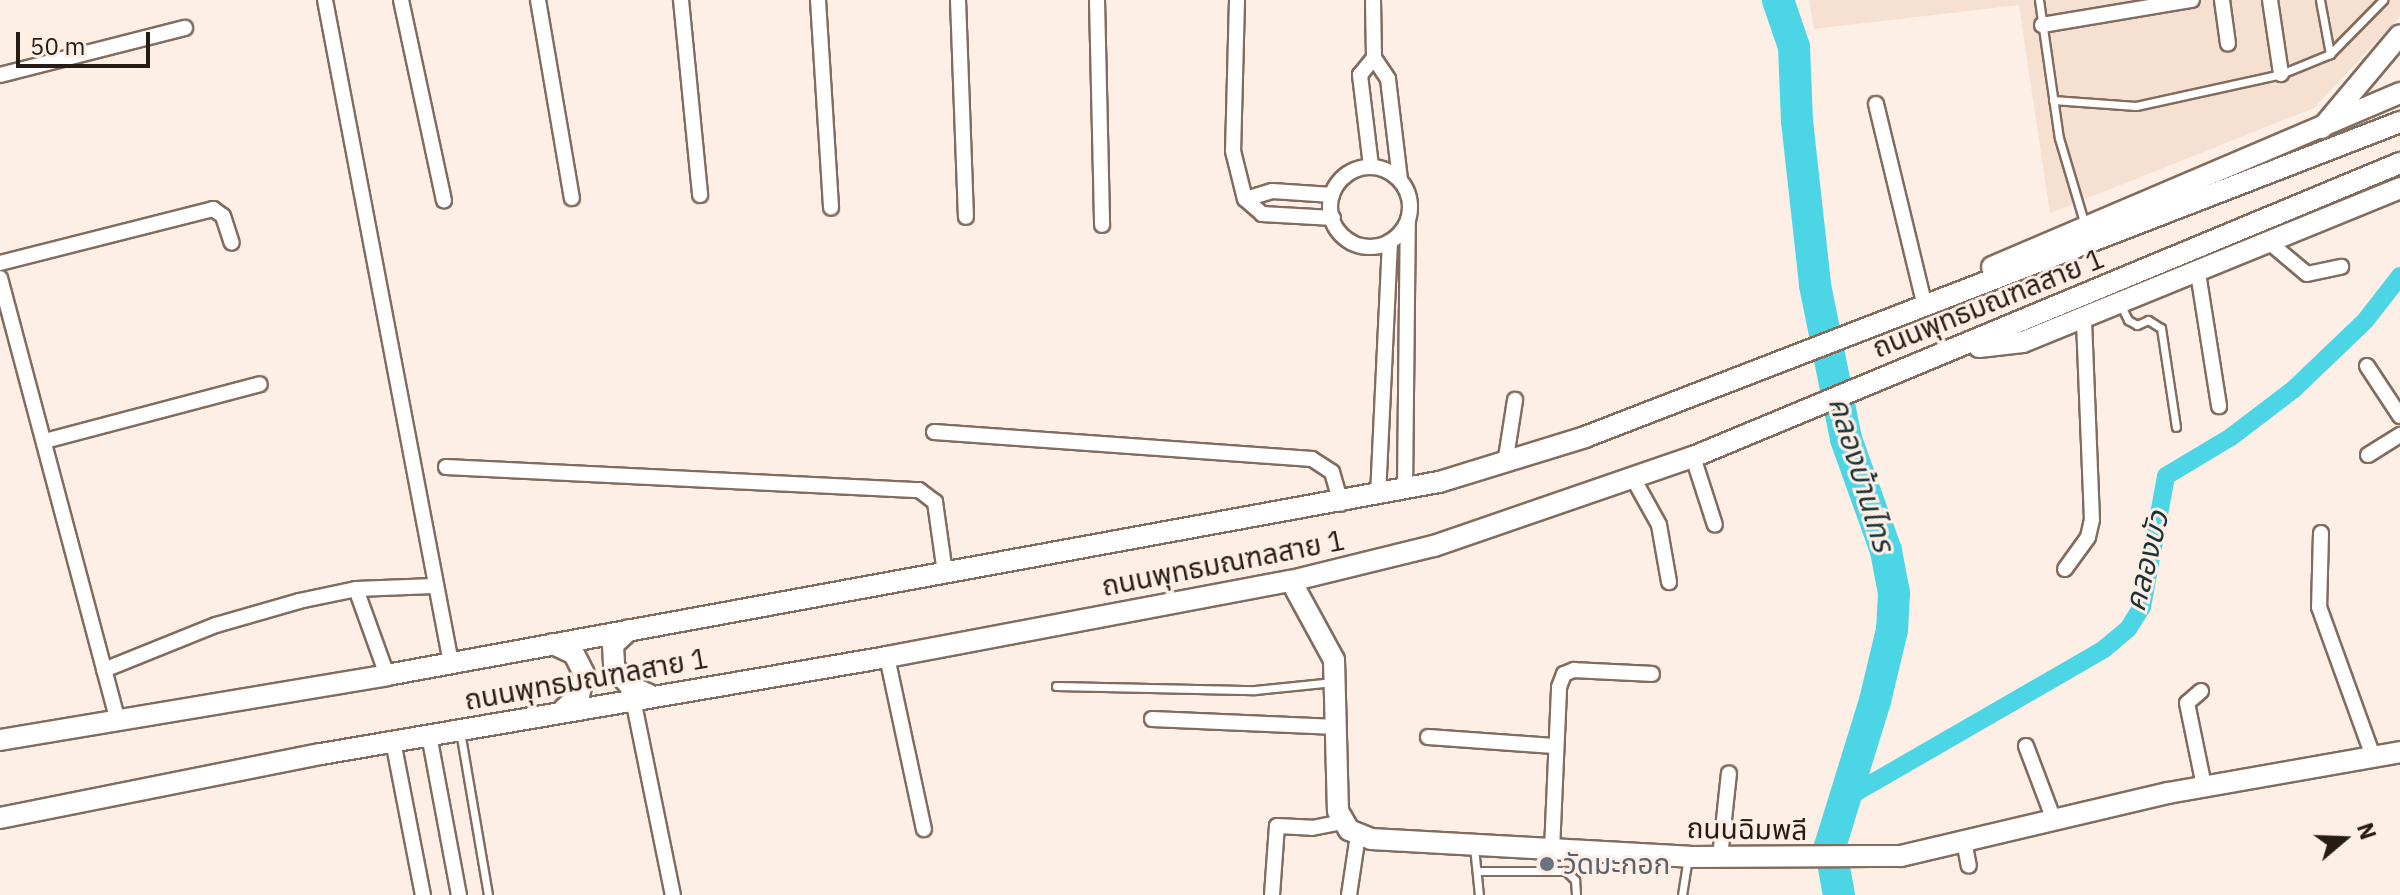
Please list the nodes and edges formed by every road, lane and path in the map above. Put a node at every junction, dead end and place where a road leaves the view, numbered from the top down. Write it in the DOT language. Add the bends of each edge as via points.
graph roads {
  1 [pos="325,0"];
  2 [pos="401,0"];
  3 [pos="538,0"];
  4 [pos="681,0"];
  5 [pos="818,0"];
  6 [pos="958,0"];
  7 [pos="1097,0"];
  8 [pos="1237,0"];
  9 [pos="1373,0"];
  10 [pos="2039,0"];
  11 [pos="2192,0"];
  12 [pos="2222,0"];
  13 [pos="2270,0"];
  14 [pos="2320,0"];
  15 [pos="2383,0"];
  16 [pos="2042,25"];
  17 [pos="185,28"];
  18 [pos="2400,35"];
  19 [pos="2228,44"];
  20 [pos="2330,54"];
  21 [pos="1374,58"];
  22 [pos="2281,74"];
  23 [pos="0,75"];
  24 [pos="2400,93"];
  25 [pos="2053,100"];
  26 [pos="1876,104"];
  27 [pos="2400,122"];
  28 [pos="2322,128"];
  29 [pos="2400,163"];
  30 [pos="1371,166"];
  31 [pos="1400,180"];
  32 [pos="2400,188"];
  33 [pos="700,195"];
  34 [pos="1332,195"];
  35 [pos="572,198"];
  36 [pos="1245,199"];
  37 [pos="444,200"];
  38 [pos="831,208"];
  39 [pos="966,217"];
  40 [pos="1333,218"];
  41 [pos="1408,220"];
  42 [pos="1102,225"];
  43 [pos="2085,227"];
  44 [pos="1390,242"];
  45 [pos="232,243"];
  46 [pos="2270,243"];
  47 [pos="0,263"];
  48 [pos="2341,267"];
  49 [pos="2198,273"];
  50 [pos="0,278"];
  51 [pos="1943,296"];
  52 [pos="1924,303"];
  53 [pos="2121,304"];
  54 [pos="2084,318"];
  55 [pos="1955,350"];
  56 [pos="2367,366"];
  57 [pos="260,384"];
  58 [pos="1515,400"];
  59 [pos="2219,406"];
  60 [pos="2400,416"];
  61 [pos="2176,427"];
  62 [pos="934,432"];
  63 [pos="2400,435"];
  64 [pos="45,441"];
  65 [pos="2368,455"];
  66 [pos="1693,457"];
  67 [pos="1505,464"];
  68 [pos="446,467"];
  69 [pos="1633,478"];
  70 [pos="1405,490"];
  71 [pos="1378,496"];
  72 [pos="1341,504"];
  73 [pos="1715,525"];
  74 [pos="2321,533"];
  75 [pos="2065,569"];
  76 [pos="945,573"];
  77 [pos="1291,581"];
  78 [pos="1669,582"];
  79 [pos="434,586"];
  80 [pos="356,589"];
  81 [pos="631,628"];
  82 [pos="553,644"];
  83 [pos="887,657"];
  84 [pos="451,663"];
  85 [pos="104,670"];
  86 [pos="1652,674"];
  87 [pos="387,675"];
  88 [pos="1336,681"];
  89 [pos="1056,686"];
  90 [pos="2201,691"];
  91 [pos="641,697"];
  92 [pos="564,709"];
  93 [pos="117,718"];
  94 [pos="1152,719"];
  95 [pos="1337,727"];
  96 [pos="460,729"];
  97 [pos="429,735"];
  98 [pos="1428,737"];
  99 [pos="0,740"];
  100 [pos="393,741"];
  101 [pos="1554,746"];
  102 [pos="2026,746"];
  103 [pos="2400,752"];
  104 [pos="2373,756"];
  105 [pos="1729,773"];
  106 [pos="2204,786"];
  107 [pos="0,818"];
  108 [pos="2054,820"];
  109 [pos="924,829"];
  110 [pos="1351,829"];
  111 [pos="1964,841"];
  112 [pos="1474,845"];
  113 [pos="1552,850"];
  114 [pos="1689,857"];
  115 [pos="1720,857"];
  116 [pos="1969,866"];
  117 [pos="1478,871"];
  118 [pos="423,895"];
  119 [pos="459,895"];
  120 [pos="488,895"];
  121 [pos="673,895"];
  122 [pos="1272,895"];
  123 [pos="1349,895"];
  124 [pos="1479,895"];
  125 [pos="1576,895"];
  126 [pos="1682,895"];
  1 -- 79 [label="street"];
  2 -- 37 [label="street"];
  3 -- 35 [label="street"];
  4 -- 33 [label="street"];
  5 -- 38 [label="street"];
  6 -- 39 [label="street"];
  7 -- 42 [label="street"];
  8 -- 36 [label="street" via="1233,151"];
  9 -- 21 [label="street"];
  10 -- 16 [label="lane"];
  11 -- 16 [label="street"];
  12 -- 19 [label="street"];
  13 -- 22 [label="street"];
  14 -- 20 [label="lane"];
  15 -- 20 [label="lane"];
  16 -- 25 [label="lane"];
  17 -- 23 [label="street"];
  18 -- 28 [label="main road"];
  20 -- 22 [label="lane"];
  21 -- 30 [label="street" via="1360,75"];
  21 -- 31 [label="street" via="1388,79"];
  22 -- 25 [label="lane" via="2136,106"];
  24 -- 28 [label="main road"];
  25 -- 43 [label="lane"];
  26 -- 52 [label="street" via="1907,252"];
  27 -- 51 [label="main road, ถนนพุทธมณฑลสาย 1" via="2112,236"];
  28 -- 43 [label="main road"];
  29 -- 55 [label="main road, ถนนพุทธมณฑลสาย 1"];
  30 -- 31 [label="street"];
  30 -- 34 [label="street" via="1347,174"];
  31 -- 41 [label="street" via="1409,199"];
  32 -- 46 [label="main road"];
  34 -- 36 [label="street" via="1272,191"];
  34 -- 40 [label="street"];
  36 -- 40 [label="street" via="1262,214"];
  40 -- 44 [label="street" via="1352,242"];
  41 -- 44 [label="street"];
  41 -- 70 [label="street"];
  43 -- 51 [label="main road" via="1982,272"];
  44 -- 71 [label="street"];
  45 -- 47 [label="street" via="223,216 213,209"];
  46 -- 48 [label="street" via="2307,274"];
  46 -- 49 [label="main road"];
  49 -- 53 [label="main road"];
  49 -- 59 [label="street"];
  50 -- 64 [label="street"];
  51 -- 52 [label="main road, ถนนพุทธมณฑลสาย 1"];
  52 -- 67 [label="main road, ถนนพุทธมณฑลสาย 1"];
  53 -- 54 [label="main road"];
  53 -- 61 [label="lane" via="2128,320 2137,325 2148,320 2161,328"];
  54 -- 55 [label="main road" via="2023,342"];
  54 -- 75 [label="street" via="2092,520 2088,537"];
  55 -- 66 [label="main road, ถนนพุทธมณฑลสาย 1"];
  56 -- 60 [label="street"];
  57 -- 64 [label="street"];
  58 -- 67 [label="street"];
  62 -- 72 [label="street" via="1312,459 1332,472"];
  63 -- 65 [label="street"];
  64 -- 85 [label="street"];
  66 -- 69 [label="main road, ถนนพุทธมณฑลสาย 1"];
  66 -- 73 [label="street"];
  67 -- 70 [label="main road, ถนนพุทธมณฑลสาย 1"];
  68 -- 76 [label="street" via="919,490 935,502"];
  69 -- 77 [label="main road, ถนนพุทธมณฑลสาย 1" via="1434,546"];
  69 -- 78 [label="street" via="1659,525"];
  70 -- 71 [label="main road, ถนนพุทธมณฑลสาย 1"];
  71 -- 72 [label="main road, ถนนพุทธมณฑลสาย 1"];
  72 -- 76 [label="main road, ถนนพุทธมณฑลสาย 1"];
  74 -- 104 [label="street" via="2319,607"];
  76 -- 81 [label="main road, ถนนพุทธมณฑลสาย 1"];
  77 -- 83 [label="main road, ถนนพุทธมณฑลสาย 1"];
  77 -- 88 [label="main road" via="1329,647"];
  79 -- 80 [label="street"];
  79 -- 84 [label="street"];
  80 -- 85 [label="street" via="216,625"];
  80 -- 87 [label="street"];
  81 -- 82 [label="main road, ถนนพุทธมณฑลสาย 1"];
  81 -- 91 [label="main road" via="613,645 614,667"];
  82 -- 84 [label="main road, ถนนพุทธมณฑลสาย 1"];
  82 -- 92 [label="main road" via="574,654 584,674 579,695"];
  83 -- 91 [label="main road, ถนนพุทธมณฑลสาย 1"];
  83 -- 109 [label="street"];
  84 -- 87 [label="main road, ถนนพุทธมณฑลสาย 1"];
  85 -- 93 [label="street"];
  86 -- 101 [label="street" via="1564,674"];
  87 -- 93 [label="main road, ถนนพุทธมณฑลสาย 1"];
  88 -- 89 [label="lane" via="1255,690"];
  88 -- 95 [label="main road"];
  90 -- 106 [label="street" via="2187,703"];
  91 -- 92 [label="main road, ถนนพุทธมณฑลสาย 1"];
  91 -- 121 [label="street"];
  92 -- 96 [label="main road, ถนนพุทธมณฑลสาย 1"];
  93 -- 99 [label="main road, ถนนพุทธมณฑลสาย 1"];
  94 -- 95 [label="street"];
  95 -- 110 [label="main road" via="1335,798"];
  96 -- 97 [label="main road, ถนนพุทธมณฑลสาย 1"];
  96 -- 120 [label="lane"];
  97 -- 100 [label="main road, ถนนพุทธมณฑลสาย 1"];
  97 -- 119 [label="street"];
  98 -- 101 [label="street"];
  100 -- 107 [label="main road, ถนนพุทธมณฑลสาย 1"];
  100 -- 118 [label="street"];
  101 -- 113 [label="street"];
  102 -- 108 [label="street"];
  103 -- 104 [label="main road, ถนนฉิมพลี"];
  104 -- 106 [label="main road, ถนนฉิมพลี"];
  105 -- 115 [label="street"];
  106 -- 108 [label="main road, ถนนฉิมพลี"];
  108 -- 111 [label="main road, ถนนฉิมพลี"];
  110 -- 112 [label="main road, ถนนฉิมพลี"];
  110 -- 122 [label="street" via="1277,826"];
  110 -- 123 [label="street"];
  111 -- 115 [label="main road, ถนนฉิมพลี" via="1901,856"];
  111 -- 116 [label="street"];
  112 -- 113 [label="main road, ถนนฉิมพลี"];
  112 -- 117 [label="lane"];
  113 -- 114 [label="main road, ถนนฉิมพลี"];
  114 -- 115 [label="main road, ถนนฉิมพลี"];
  114 -- 126 [label="lane"];
  117 -- 124 [label="lane"];
  117 -- 125 [label="lane" via="1566,871 1575,880"];
}
